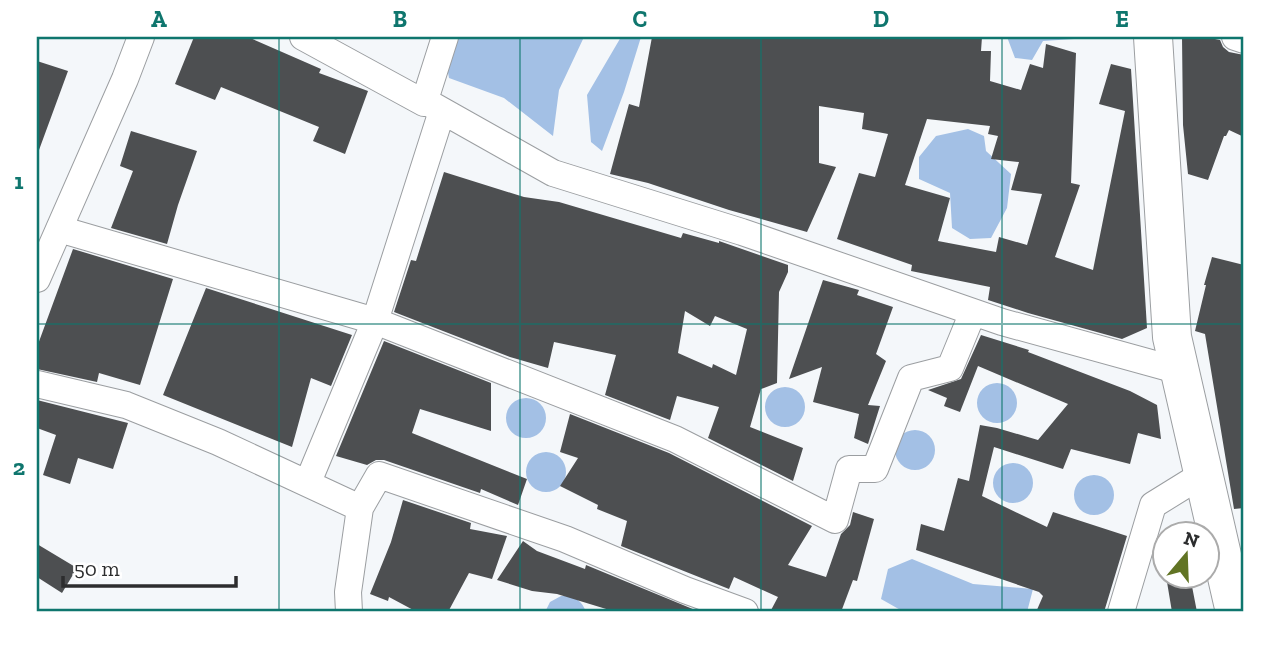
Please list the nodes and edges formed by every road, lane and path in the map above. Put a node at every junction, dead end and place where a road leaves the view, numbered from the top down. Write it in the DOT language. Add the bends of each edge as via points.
graph roads {
  1 [pos="141,37"];
  2 [pos="303,37"];
  3 [pos="445,37"];
  4 [pos="1153,37"];
  5 [pos="1235,37"];
  6 [pos="1244,40"];
  7 [pos="434,106"];
  8 [pos="59,229"];
  9 [pos="37,278"];
  10 [pos="973,312"];
  11 [pos="375,321"];
  12 [pos="1180,371"];
  13 [pos="37,384"];
  14 [pos="1195,479"];
  15 [pos="308,482"];
  16 [pos="360,508"];
  17 [pos="1234,564"];
  18 [pos="349,612"];
  19 [pos="745,612"];
  20 [pos="1121,612"];
  21 [pos="1236,612"];
  1 -- 8 [label="street"];
  2 -- 7 [label="street"];
  3 -- 7 [label="street"];
  4 -- 12 [label="street" via="1172,337"];
  5 -- 6 [label="street"];
  7 -- 10 [label="street" via="553,173"];
  7 -- 11 [label="street"];
  8 -- 9 [label="street"];
  8 -- 11 [label="street"];
  10 -- 11 [label="street" via="950,368 911,378 874,469 849,469 835,520 675,439"];
  10 -- 12 [label="street"];
  11 -- 15 [label="street"];
  12 -- 17 [label="street"];
  13 -- 15 [label="street" via="126,405"];
  14 -- 20 [label="street" via="1153,506"];
  15 -- 16 [label="street"];
  16 -- 18 [label="street"];
  16 -- 19 [label="street" via="379,475 565,539"];
  17 -- 21 [label="street"];
}
